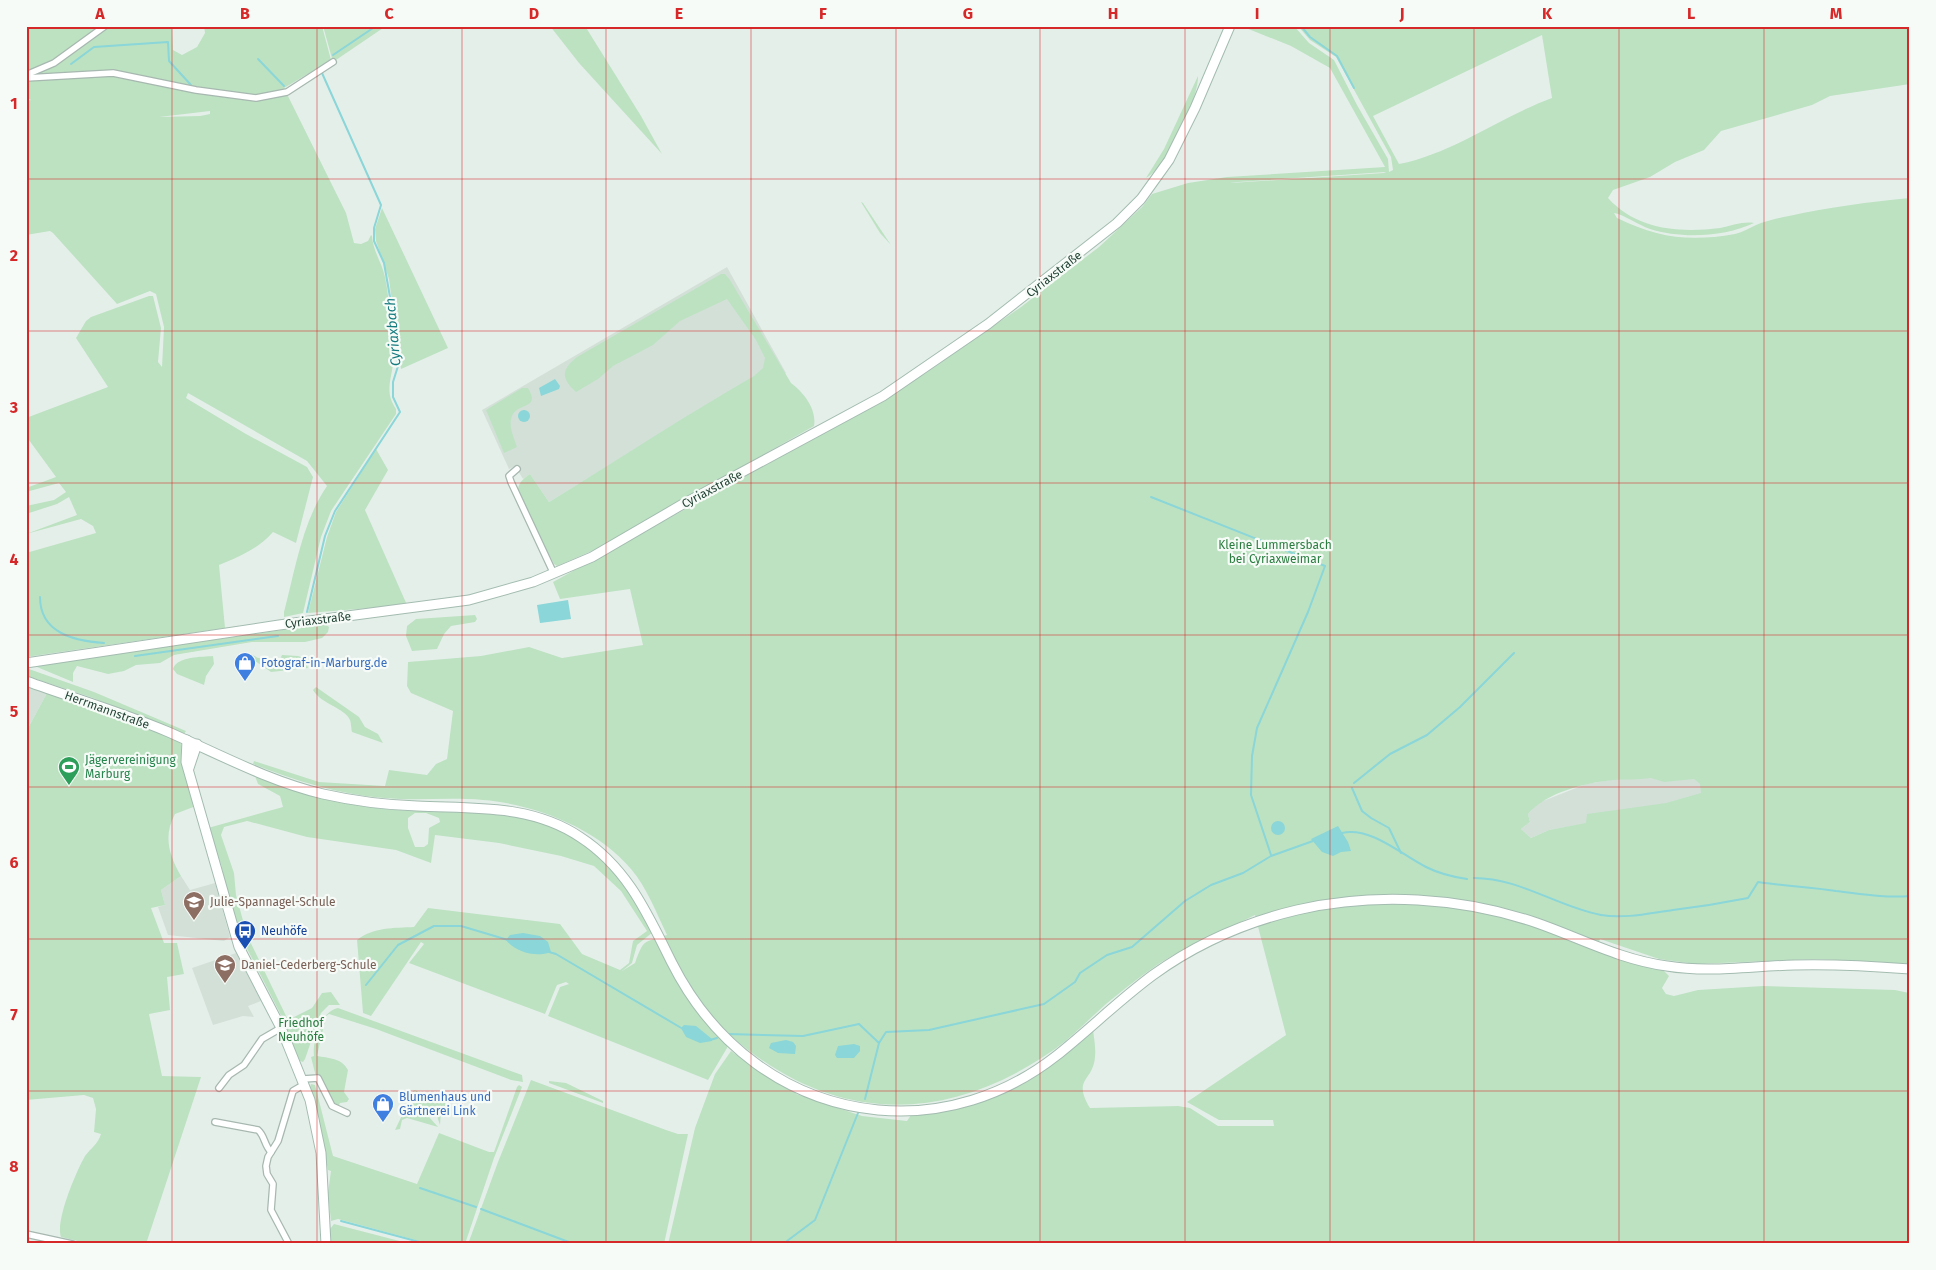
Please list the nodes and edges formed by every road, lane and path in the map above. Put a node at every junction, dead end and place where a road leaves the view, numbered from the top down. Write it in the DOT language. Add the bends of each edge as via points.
graph roads {
  1 [pos="105,26"];
  2 [pos="1230,26"];
  3 [pos="333,62"];
  4 [pos="26,76"];
  5 [pos="517,469"];
  6 [pos="554,574"];
  7 [pos="26,662"];
  8 [pos="26,681"];
  9 [pos="187,740"];
  10 [pos="197,744"];
  11 [pos="189,769"];
  12 [pos="1910,970"];
  13 [pos="281,1028"];
  14 [pos="304,1082"];
  15 [pos="219,1088"];
  16 [pos="347,1113"];
  17 [pos="215,1122"];
  18 [pos="271,1152"];
  19 [pos="26,1234"];
  20 [pos="72,1244"];
  21 [pos="290,1244"];
  22 [pos="326,1244"];
  1 -- 4 [label="street" via="54,63"];
  2 -- 6 [label="street, Cyriaxstraße" via="1169,160 1140,199 1096,240 981,329 883,396 592,557"];
  3 -- 4 [label="street" via="286,92 256,98 113,73"];
  5 -- 6 [label="street" via="509,476 511,482"];
  6 -- 7 [label="street, Cyriaxstraße" via="469,600"];
  8 -- 9 [label="street, Herrmannstraße"];
  9 -- 10 [label="street, Herrmannstraße"];
  9 -- 11 [label="street"];
  10 -- 11 [label="street"];
  10 -- 12 [label="street, Herrmannstraße" via="318,793 384,804 499,809 531,815 562,826 595,847 627,880 650,917 688,993 732,1045 763,1070 796,1088 836,1102 876,1110 941,1108 1004,1088 1051,1060 1156,973 1191,951 1271,917 1324,905 1403,899 1472,906 1534,922 1626,957 1680,968 1807,964"];
  11 -- 13 [label="street" via="237,941"];
  13 -- 14 [label="street"];
  13 -- 15 [label="street" via="262,1039 244,1065 229,1075"];
  14 -- 16 [label="street" via="318,1078 332,1106"];
  14 -- 18 [label="street" via="293,1091 278,1142"];
  14 -- 22 [label="street" via="321,1153"];
  17 -- 18 [label="street" via="258,1130"];
  18 -- 21 [label="street" via="266,1166 273,1184 271,1210"];
  19 -- 20 [label="street"];
}
